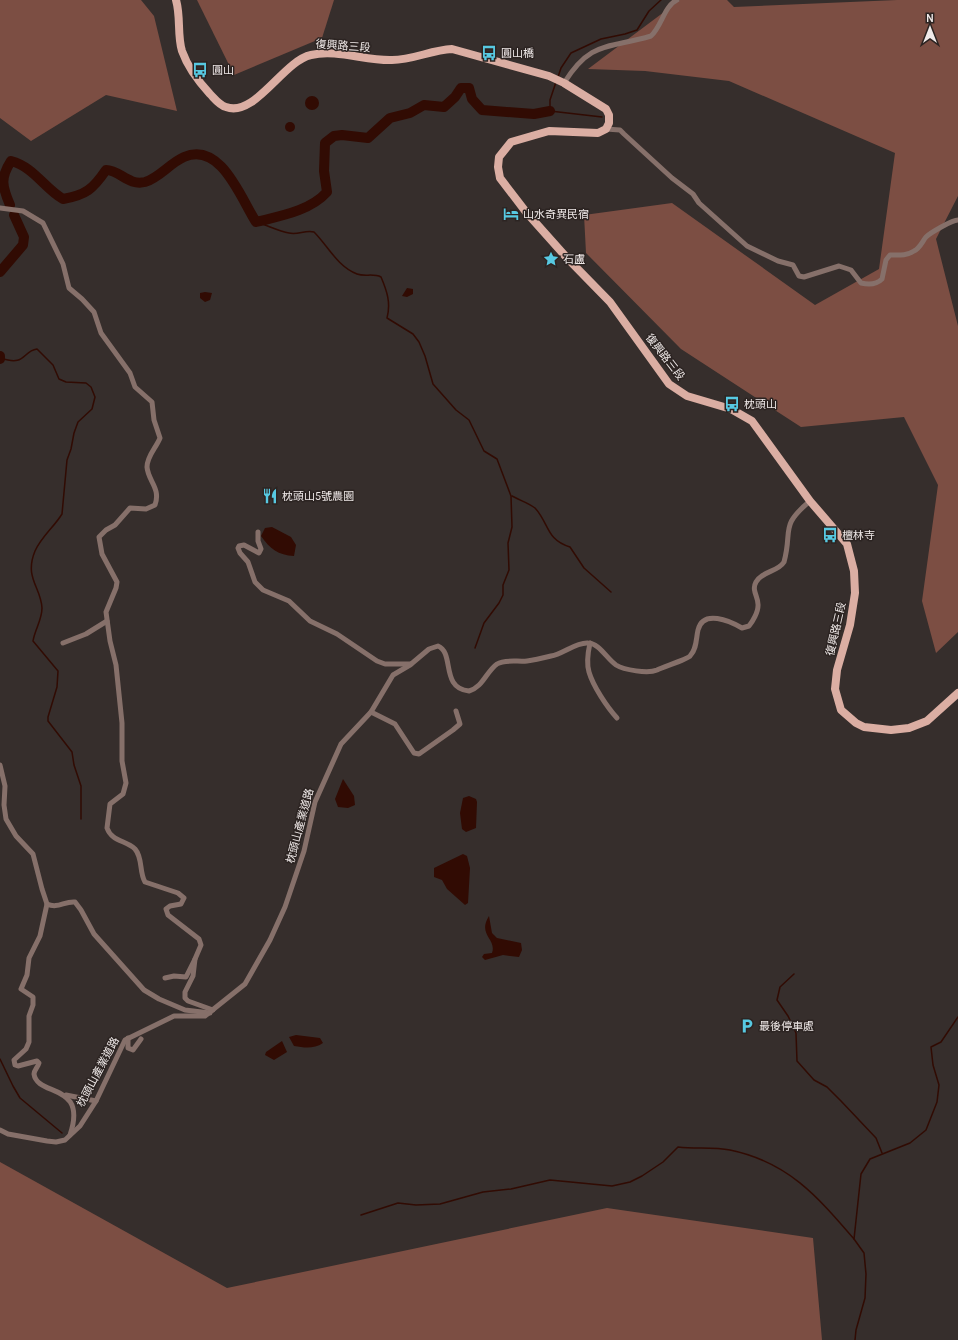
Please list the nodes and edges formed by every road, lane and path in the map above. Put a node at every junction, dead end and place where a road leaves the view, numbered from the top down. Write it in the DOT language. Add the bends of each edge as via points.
graph roads {
  1 [pos="176,0"];
  2 [pos="677,0"];
  3 [pos="562,82"];
  4 [pos="606,129"];
  5 [pos="0,208"];
  6 [pos="958,220"];
  7 [pos="810,501"];
  8 [pos="258,532"];
  9 [pos="107,621"];
  10 [pos="63,643"];
  11 [pos="590,643"];
  12 [pos="411,664"];
  13 [pos="958,693"];
  14 [pos="456,711"];
  15 [pos="371,712"];
  16 [pos="617,718"];
  17 [pos="0,765"];
  18 [pos="47,904"];
  19 [pos="195,959"];
  20 [pos="164,978"];
  21 [pos="211,1012"];
  22 [pos="128,1038"];
  23 [pos="141,1040"];
  24 [pos="66,1095"];
  25 [pos="96,1101"];
  26 [pos="0,1130"];
  27 [pos="70,1136"];
  1 -- 3 [label="main road, 復興路三段" via="180,13 182,50 188,65 198,81 227,108 244,106 256,99 300,59 311,55 328,54 393,60 452,49 549,76"];
  2 -- 3 [label="street" via="670,5 651,36 596,49"];
  3 -- 4 [label="main road" via="606,108 610,114"];
  4 -- 6 [label="street" via="620,130 747,246 778,261 793,265 799,276 804,277 839,266 850,270 861,283 879,282 890,255 904,255 916,251 927,236 947,222"];
  4 -- 7 [label="main road, 復興路三段" via="598,132 549,131 511,142 499,157 500,178 526,212 610,302 669,384 687,396 731,409 752,421"];
  5 -- 9 [label="street" via="23,211 44,223 63,264 69,288 94,312 101,333 130,374 138,392 150,399 153,406 154,420 160,438 147,466 155,485 155,505 146,509 130,508 115,525 99,537 100,549 115,576 117,585 108,606"];
  7 -- 11 [label="street" via="791,519 782,566 756,582 754,590 758,605 750,626 742,628 723,619 707,620 698,628 691,656 652,672 616,664"];
  7 -- 13 [label="main road, 復興路三段" via="847,544 854,571 855,593 850,625 837,670 835,689 841,710 864,727 891,730 909,728 927,721"];
  8 -- 12 [label="street" via="261,549 259,553 241,545 238,550 248,562 259,586 268,593 289,601 310,621 337,634 377,661 385,664"];
  9 -- 10 [label="street" via="86,634"];
  9 -- 19 [label="street" via="116,665 122,723 122,761 126,783 123,794 110,804 107,828 112,837 130,845 138,853 141,873 146,882 178,893 184,898 183,902 168,907 166,912 199,939 201,945"];
  11 -- 12 [label="street, 枕頭山產業道路" via="581,644 553,656 528,661 501,662 479,686 469,690 459,688 453,682 445,651 438,646 429,649"];
  11 -- 16 [label="street" via="589,672 606,705"];
  12 -- 15 [label="street, 枕頭山產業道路" via="393,675"];
  14 -- 15 [label="street" via="460,724 419,754 414,753 395,724"];
  15 -- 21 [label="street, 枕頭山產業道路" via="341,744 334,757 315,802 295,880 279,920 250,978"];
  17 -- 18 [label="street" via="5,786 6,819 16,836 33,854"];
  18 -- 21 [label="street" via="57,906 75,902 94,934 144,990 185,1010"];
  18 -- 24 [label="street" via="40,936 29,958 27,974 21,989 34,1000 29,1016 29,1042 26,1049 14,1060 18,1066 37,1061 39,1063 35,1071 36,1079 41,1084"];
  19 -- 20 [label="street" via="186,978"];
  19 -- 21 [label="street" via="193,976 185,992 185,998"];
  21 -- 22 [label="street, 枕頭山產業道路" via="200,1017 174,1016"];
  22 -- 23 [label="street" via="128,1048 133,1050"];
  22 -- 25 [label="street, 枕頭山產業道路" via="122,1043"];
  24 -- 25 [label="street"];
  24 -- 27 [label="street" via="74,1113"];
  25 -- 27 [label="street, 枕頭山產業道路" via="80,1126"];
  26 -- 27 [label="street" via="8,1134 52,1142 65,1140"];
}
